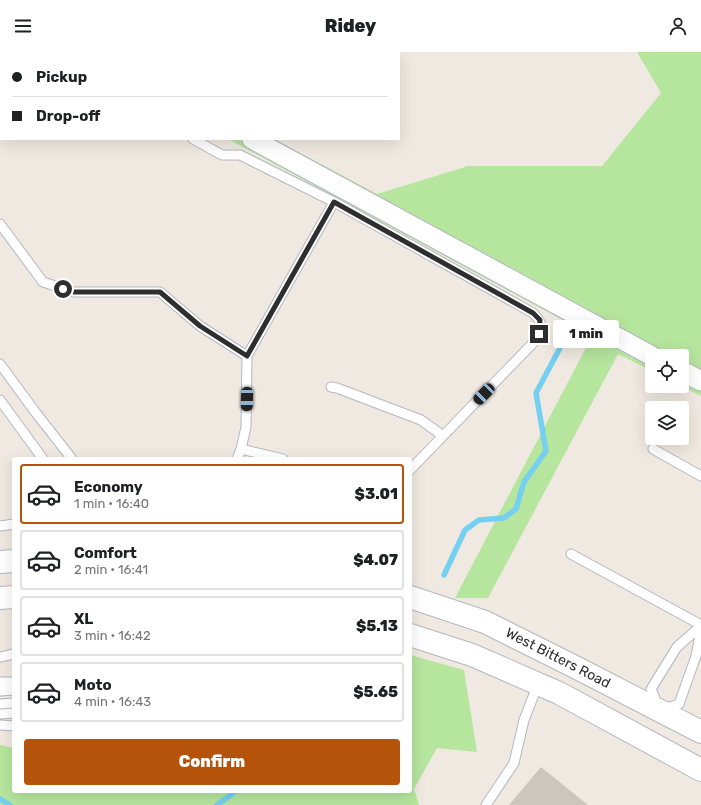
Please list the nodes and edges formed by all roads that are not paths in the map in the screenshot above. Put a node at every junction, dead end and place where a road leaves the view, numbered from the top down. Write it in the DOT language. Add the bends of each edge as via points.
graph roads {
  1 [pos="195,140"];
  2 [pos="254,140"];
  3 [pos="334,202"];
  4 [pos="0,224"];
  5 [pos="645,352"];
  6 [pos="247,356"];
  7 [pos="0,364"];
  8 [pos="689,375"];
  9 [pos="701,381"];
  10 [pos="331,387"];
  11 [pos="0,400"];
  12 [pos="443,436"];
  13 [pos="241,449"];
  14 [pos="653,449"];
  15 [pos="43,457"];
  16 [pos="70,457"];
  17 [pos="238,457"];
  18 [pos="275,457"];
  19 [pos="412,468"];
  20 [pos="701,476"];
  21 [pos="12,524"];
  22 [pos="0,526"];
  23 [pos="571,554"];
  24 [pos="12,561"];
  25 [pos="0,562"];
  26 [pos="12,597"];
  27 [pos="0,598"];
  28 [pos="412,598"];
  29 [pos="701,625"];
  30 [pos="701,630"];
  31 [pos="412,636"];
  32 [pos="12,654"];
  33 [pos="0,657"];
  34 [pos="0,682"];
  35 [pos="12,682"];
  36 [pos="538,684"];
  37 [pos="12,690"];
  38 [pos="0,691"];
  39 [pos="12,703"];
  40 [pos="0,704"];
  41 [pos="660,710"];
  42 [pos="1,714"];
  43 [pos="12,714"];
  44 [pos="0,725"];
  45 [pos="12,726"];
  46 [pos="701,732"];
  47 [pos="646,740"];
  48 [pos="701,770"];
  49 [pos="486,805"];
  1 -- 3 [label="lane" via="222,155 240,155"];
  2 -- 5 [label="street"];
  3 -- 6 [label="lane"];
  3 -- 12 [label="lane" via="533,313 540,320 541,328 536,340"];
  4 -- 6 [label="lane" via="43,282 74,292 160,292 200,326"];
  6 -- 13 [label="lane" via="246,427"];
  7 -- 16 [label="lane"];
  8 -- 9 [label="street"];
  10 -- 12 [label="lane" via="421,420"];
  11 -- 15 [label="lane"];
  12 -- 19 [label="lane"];
  13 -- 17 [label="lane"];
  13 -- 18 [label="lane"];
  14 -- 20 [label="lane"];
  21 -- 22 [label="lane"];
  23 -- 29 [label="lane"];
  24 -- 25 [label="main road"];
  26 -- 27 [label="main road"];
  28 -- 41 [label="main road, West Bitters Road" via="485,622"];
  29 -- 41 [label="lane" via="677,647 651,689"];
  30 -- 41 [label="lane" via="696,656 679,704"];
  31 -- 36 [label="main road" via="472,655"];
  32 -- 33 [label="lane"];
  34 -- 35 [label="lane"];
  36 -- 47 [label="main road"];
  36 -- 49 [label="lane" via="524,720 514,763"];
  37 -- 38 [label="lane"];
  39 -- 40 [label="lane"];
  41 -- 46 [label="main road, West Bitters Road"];
  41 -- 47 [label="main road"];
  42 -- 43 [label="lane"];
  44 -- 45 [label="lane"];
  47 -- 48 [label="main road"];
}
